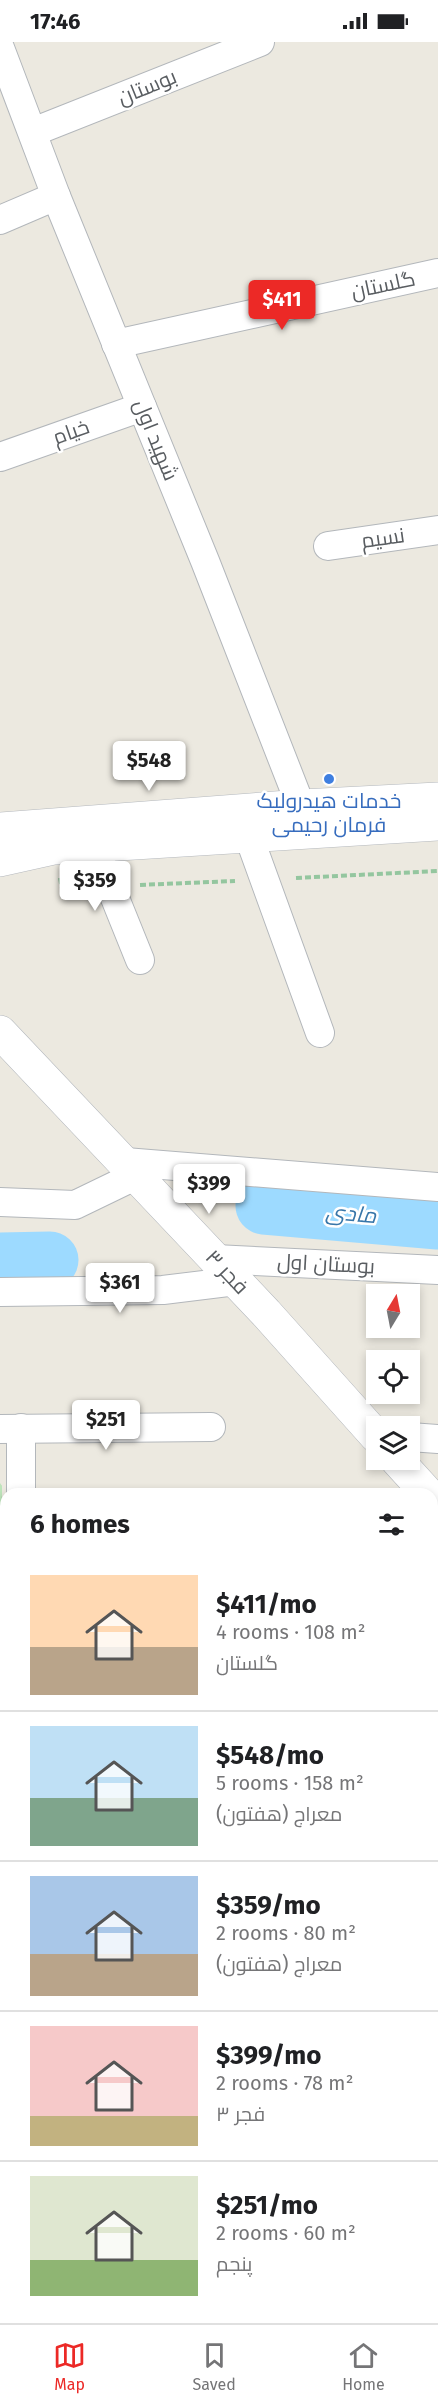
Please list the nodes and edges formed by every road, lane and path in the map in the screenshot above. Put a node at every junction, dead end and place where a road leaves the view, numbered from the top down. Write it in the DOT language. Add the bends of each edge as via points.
graph roads {
  1 [pos="260,42"];
  2 [pos="0,48"];
  3 [pos="33,132"];
  4 [pos="56,196"];
  5 [pos="0,220"];
  6 [pos="438,273"];
  7 [pos="116,344"];
  8 [pos="142,407"];
  9 [pos="0,457"];
  10 [pos="438,530"];
  11 [pos="328,546"];
  12 [pos="438,799"];
  13 [pos="307,819"];
  14 [pos="438,824"];
  15 [pos="0,829"];
  16 [pos="249,837"];
  17 [pos="94,846"];
  18 [pos="0,860"];
  19 [pos="140,960"];
  20 [pos="0,1032"];
  21 [pos="320,1033"];
  22 [pos="131,1169"];
  23 [pos="438,1187"];
  24 [pos="0,1202"];
  25 [pos="226,1270"];
  26 [pos="438,1270"];
  27 [pos="0,1292"];
  28 [pos="366,1424"];
  29 [pos="211,1427"];
  30 [pos="10,1429"];
  31 [pos="420,1438"];
  32 [pos="438,1439"];
  33 [pos="406,1470"];
  34 [pos="20,1488"];
  35 [pos="423,1488"];
  1 -- 3 [label="street, بوستان"];
  2 -- 3 [label="street, شهید اول"];
  3 -- 4 [label="street, شهید اول"];
  4 -- 5 [label="street"];
  4 -- 7 [label="street, شهید اول"];
  6 -- 7 [label="street, گلستان"];
  7 -- 8 [label="street, شهید اول"];
  8 -- 9 [label="street, خیام"];
  8 -- 13 [label="street, شهید اول"];
  10 -- 11 [label="street, نسیم"];
  12 -- 13 [label="main road"];
  13 -- 14 [label="main road"];
  13 -- 15 [label="main road"];
  13 -- 16 [label="main road"];
  16 -- 17 [label="main road"];
  16 -- 21 [label="street"];
  17 -- 18 [label="main road" via="54,848"];
  17 -- 19 [label="street"];
  20 -- 22 [label="main road, فجر ۳"];
  22 -- 23 [label="street"];
  22 -- 24 [label="street" via="75,1205"];
  22 -- 25 [label="main road, فجر ۳"];
  25 -- 26 [label="street, بوستان اول"];
  25 -- 27 [label="street, بوستان اول" via="163,1290"];
  25 -- 28 [label="main road, فجر ۳"];
  29 -- 30 [label="street"];
  30 -- 34 [label="street"];
  31 -- 32 [label="street"];
  33 -- 35 [label="main road"];
}
